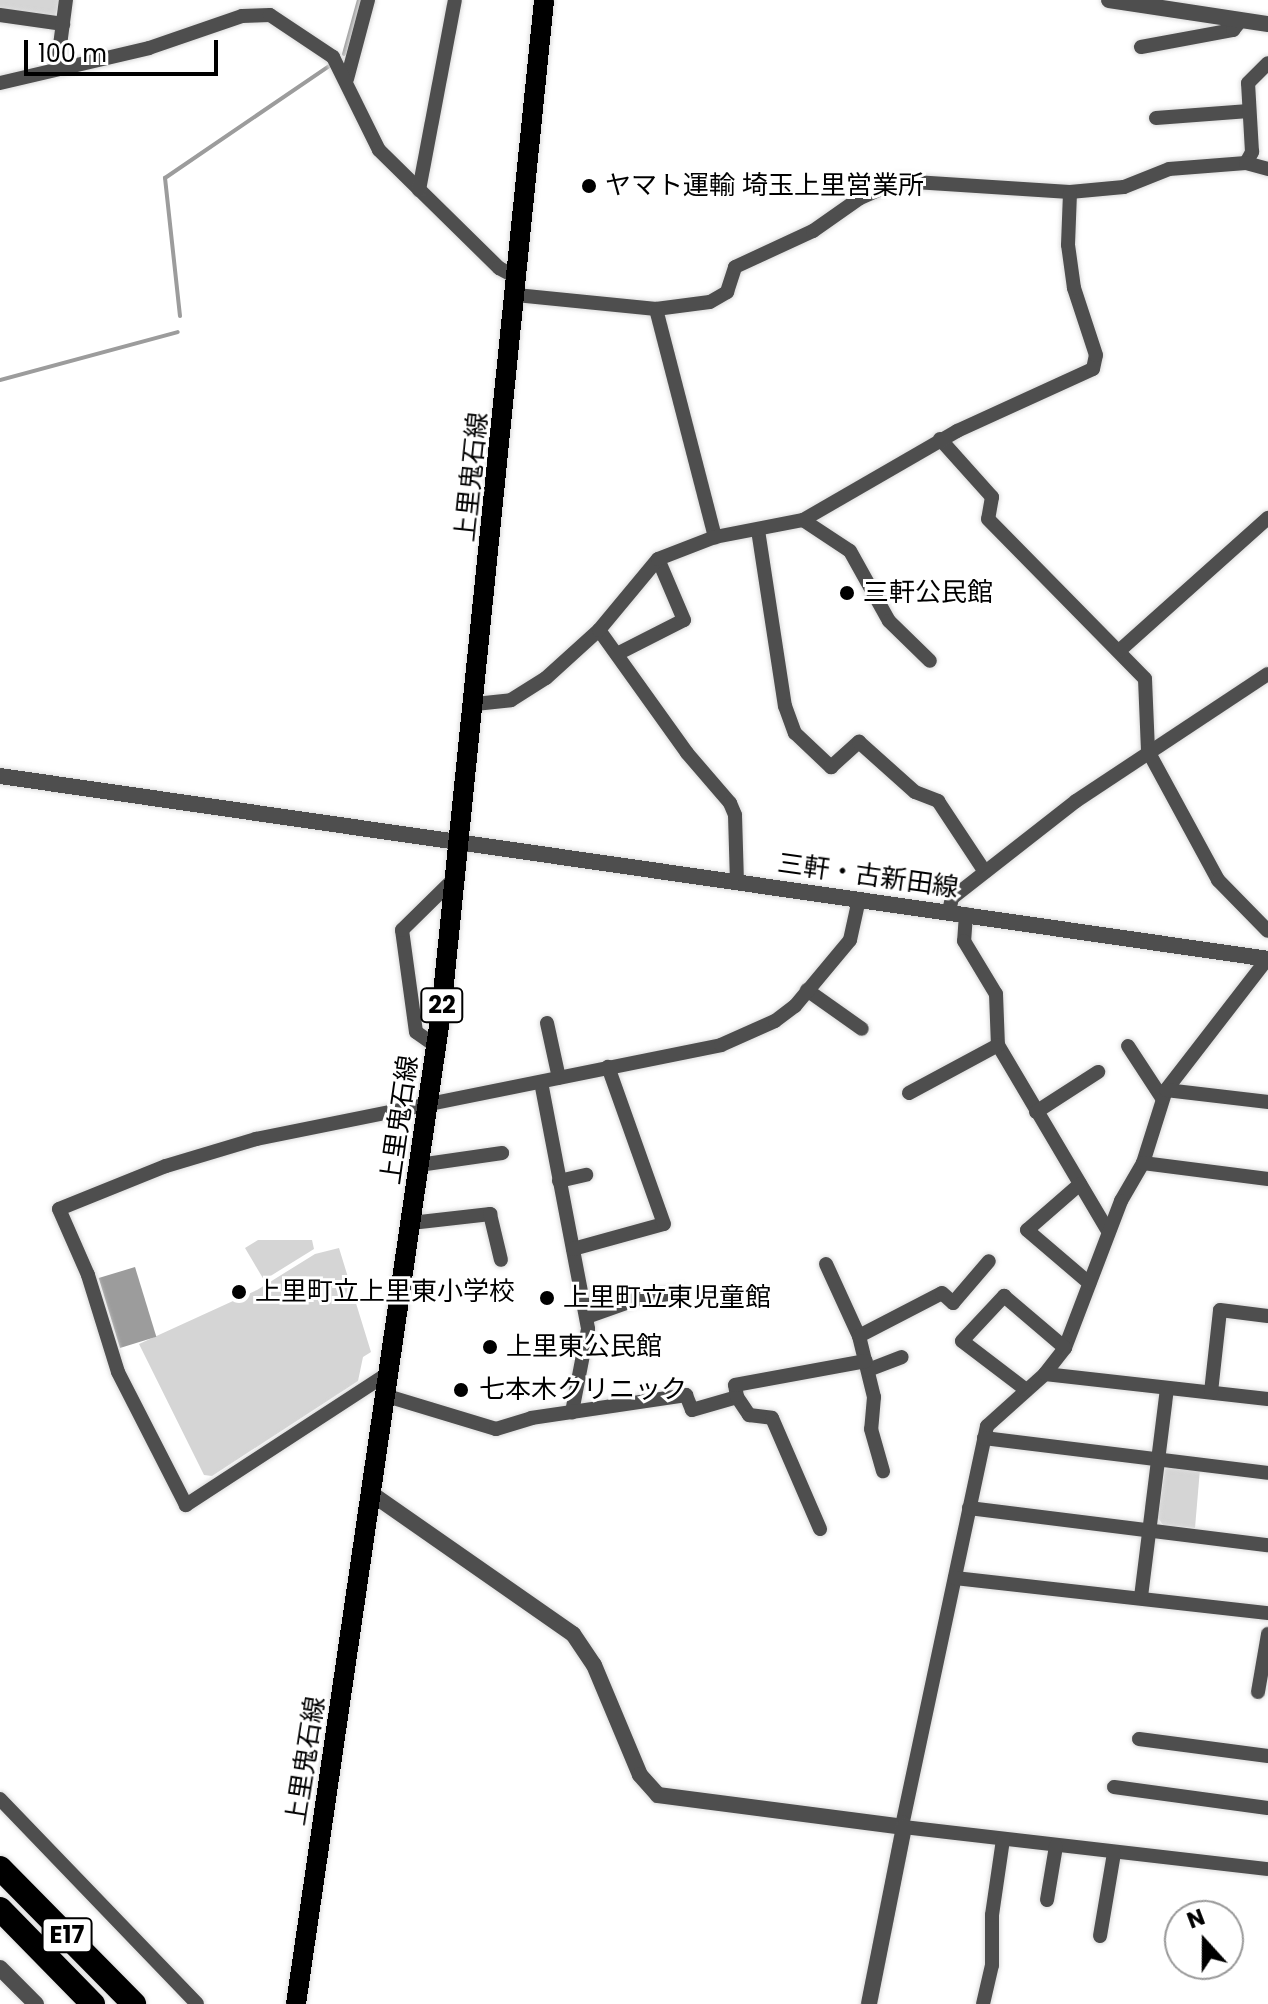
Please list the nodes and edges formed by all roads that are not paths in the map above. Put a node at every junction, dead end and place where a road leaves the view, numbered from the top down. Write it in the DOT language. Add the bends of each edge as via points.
graph roads {
  1 [pos="66,0"];
  2 [pos="368,0"];
  3 [pos="455,0"];
  4 [pos="544,0"];
  5 [pos="1109,0"];
  6 [pos="0,15"];
  7 [pos="1241,20"];
  8 [pos="63,24"];
  9 [pos="1268,24"];
  10 [pos="1141,47"];
  11 [pos="1268,63"];
  12 [pos="57,68"];
  13 [pos="347,79"];
  14 [pos="0,83"];
  15 [pos="1249,111"];
  16 [pos="1156,118"];
  17 [pos="1246,163"];
  18 [pos="1268,169"];
  19 [pos="419,190"];
  20 [pos="1070,192"];
  21 [pos="517,287"];
  22 [pos="656,309"];
  23 [pos="940,439"];
  24 [pos="1268,518"];
  25 [pos="803,520"];
  26 [pos="758,530"];
  27 [pos="715,537"];
  28 [pos="658,559"];
  29 [pos="599,630"];
  30 [pos="1119,651"];
  31 [pos="617,654"];
  32 [pos="930,661"];
  33 [pos="1268,674"];
  34 [pos="475,704"];
  35 [pos="1148,751"];
  36 [pos="0,776"];
  37 [pos="462,841"];
  38 [pos="985,872"];
  39 [pos="458,875"];
  40 [pos="737,881"];
  41 [pos="859,899"];
  42 [pos="958,913"];
  43 [pos="1268,931"];
  44 [pos="1268,959"];
  45 [pos="807,990"];
  46 [pos="547,1023"];
  47 [pos="862,1029"];
  48 [pos="998,1045"];
  49 [pos="436,1046"];
  50 [pos="1128,1046"];
  51 [pos="608,1067"];
  52 [pos="1098,1072"];
  53 [pos="559,1078"];
  54 [pos="541,1082"];
  55 [pos="909,1093"];
  56 [pos="1164,1094"];
  57 [pos="429,1102"];
  58 [pos="1268,1102"];
  59 [pos="1036,1112"];
  60 [pos="502,1153"];
  61 [pos="1143,1163"];
  62 [pos="419,1165"];
  63 [pos="586,1175"];
  64 [pos="1268,1179"];
  65 [pos="559,1181"];
  66 [pos="1080,1184"];
  67 [pos="411,1223"];
  68 [pos="1108,1231"];
  69 [pos="573,1249"];
  70 [pos="501,1260"];
  71 [pos="989,1261"];
  72 [pos="826,1264"];
  73 [pos="1089,1283"];
  74 [pos="682,1292"];
  75 [pos="1268,1316"];
  76 [pos="587,1317"];
  77 [pos="859,1336"];
  78 [pos="1065,1348"];
  79 [pos="902,1357"];
  80 [pos="867,1366"];
  81 [pos="390,1372"];
  82 [pos="1045,1374"];
  83 [pos="1025,1389"];
  84 [pos="1167,1389"];
  85 [pos="1211,1392"];
  86 [pos="387,1396"];
  87 [pos="737,1397"];
  88 [pos="1268,1399"];
  89 [pos="572,1412"];
  90 [pos="984,1438"];
  91 [pos="1158,1459"];
  92 [pos="883,1471"];
  93 [pos="1268,1473"];
  94 [pos="372,1494"];
  95 [pos="969,1508"];
  96 [pos="820,1529"];
  97 [pos="1149,1530"];
  98 [pos="1268,1545"];
  99 [pos="955,1578"];
  100 [pos="1141,1597"];
  101 [pos="1268,1613"];
  102 [pos="1268,1634"];
  103 [pos="1258,1692"];
  104 [pos="1139,1739"];
  105 [pos="1268,1756"];
  106 [pos="1114,1787"];
  107 [pos="1,1802"];
  108 [pos="1268,1808"];
  109 [pos="904,1827"];
  110 [pos="1003,1840"];
  111 [pos="1056,1846"];
  112 [pos="1114,1853"];
  113 [pos="0,1868"];
  114 [pos="1268,1869"];
  115 [pos="1047,1900"];
  116 [pos="0,1909"];
  117 [pos="1100,1936"];
  118 [pos="0,1968"];
  119 [pos="36,2004"];
  120 [pos="93,2004"];
  121 [pos="134,2004"];
  122 [pos="197,2004"];
  123 [pos="296,2004"];
  124 [pos="869,2004"];
  125 [pos="983,2004"];
  1 -- 8 [label="street"];
  2 -- 13 [label="street"];
  3 -- 19 [label="street"];
  4 -- 21 [label="main road, 上里鬼石線 / 22"];
  5 -- 7 [label="street"];
  6 -- 8 [label="street"];
  7 -- 9 [label="street"];
  7 -- 10 [label="street" via="1233,30"];
  8 -- 12 [label="street"];
  11 -- 15 [label="street" via="1248,83"];
  12 -- 13 [label="street" via="149,48 256,14 287,23 319,43"];
  12 -- 14 [label="street"];
  13 -- 19 [label="street" via="368,134"];
  15 -- 16 [label="street"];
  15 -- 17 [label="street" via="1252,152"];
  17 -- 18 [label="street"];
  17 -- 20 [label="street" via="1169,169 1124,187"];
  19 -- 21 [label="street"];
  20 -- 22 [label="street" via="899,181 860,198 813,231 735,267 721,298"];
  20 -- 23 [label="street" via="1068,245 1074,288 1096,355 1093,369"];
  21 -- 22 [label="street"];
  21 -- 34 [label="main road, 上里鬼石線 / 22"];
  22 -- 27 [label="street"];
  23 -- 25 [label="street"];
  23 -- 30 [label="street" via="992,497 988,519"];
  24 -- 30 [label="street"];
  25 -- 26 [label="street"];
  25 -- 32 [label="street" via="850,551 889,621"];
  26 -- 27 [label="street"];
  26 -- 38 [label="street" via="785,706 795,733 831,767 859,742 915,792 938,801"];
  27 -- 28 [label="street"];
  28 -- 29 [label="street"];
  28 -- 31 [label="street" via="684,620"];
  29 -- 31 [label="street"];
  29 -- 34 [label="street" via="528,691 493,705"];
  30 -- 35 [label="street" via="1145,679"];
  31 -- 40 [label="street" via="687,753 730,803"];
  33 -- 35 [label="street"];
  34 -- 37 [label="main road, 上里鬼石線 / 22"];
  35 -- 38 [label="street"];
  35 -- 43 [label="street" via="1218,880"];
  36 -- 37 [label="street, 三軒・古新田線"];
  37 -- 39 [label="main road, 上里鬼石線 / 22"];
  37 -- 40 [label="street, 三軒・古新田線"];
  38 -- 42 [label="street" via="952,898"];
  39 -- 49 [label="main road, 上里鬼石線 / 22"];
  39 -- 49 [label="street" via="402,930 416,1032"];
  40 -- 41 [label="street, 三軒・古新田線"];
  41 -- 42 [label="street, 三軒・古新田線"];
  41 -- 45 [label="street" via="850,940"];
  42 -- 44 [label="street, 三軒・古新田線"];
  42 -- 48 [label="street" via="964,941 996,994"];
  44 -- 56 [label="street"];
  45 -- 47 [label="street"];
  45 -- 51 [label="street" via="784,1016 721,1045"];
  46 -- 53 [label="street"];
  48 -- 55 [label="street"];
  48 -- 59 [label="street"];
  49 -- 57 [label="main road, 上里鬼石線 / 22"];
  50 -- 56 [label="street"];
  51 -- 53 [label="street"];
  51 -- 69 [label="street" via="664,1224"];
  52 -- 59 [label="street"];
  53 -- 54 [label="street"];
  54 -- 57 [label="street"];
  54 -- 65 [label="street"];
  56 -- 58 [label="street"];
  56 -- 61 [label="street"];
  57 -- 62 [label="main road, 上里鬼石線 / 22"];
  57 -- 81 [label="street" via="201,1154 59,1209 88,1275 118,1372 186,1505"];
  59 -- 66 [label="street"];
  60 -- 62 [label="street"];
  61 -- 64 [label="street"];
  61 -- 68 [label="street"];
  62 -- 67 [label="main road, 上里鬼石線 / 22"];
  63 -- 65 [label="street"];
  65 -- 69 [label="street"];
  66 -- 68 [label="street"];
  66 -- 73 [label="street" via="1027,1230"];
  67 -- 70 [label="street" via="490,1214"];
  67 -- 81 [label="main road, 上里鬼石線 / 22"];
  68 -- 73 [label="street"];
  69 -- 76 [label="street"];
  71 -- 77 [label="street" via="953,1303 942,1293"];
  72 -- 77 [label="street"];
  73 -- 78 [label="street"];
  74 -- 76 [label="street" via="640,1298"];
  75 -- 85 [label="street" via="1220,1310"];
  76 -- 89 [label="street" via="588,1341"];
  77 -- 80 [label="street"];
  78 -- 82 [label="street"];
  78 -- 83 [label="street" via="1004,1296 962,1341"];
  79 -- 80 [label="street"];
  80 -- 87 [label="street" via="735,1385"];
  80 -- 92 [label="street" via="874,1397 871,1429"];
  81 -- 86 [label="main road, 上里鬼石線 / 22"];
  82 -- 83 [label="street"];
  82 -- 84 [label="street"];
  83 -- 90 [label="street" via="990,1418"];
  84 -- 85 [label="street"];
  84 -- 91 [label="street"];
  85 -- 88 [label="street"];
  86 -- 89 [label="street" via="496,1429"];
  86 -- 94 [label="main road, 上里鬼石線 / 22"];
  87 -- 89 [label="street" via="692,1410 686,1395"];
  87 -- 96 [label="street" via="749,1415 772,1418"];
  90 -- 91 [label="street"];
  90 -- 95 [label="street"];
  91 -- 93 [label="street"];
  91 -- 97 [label="street"];
  94 -- 109 [label="street" via="573,1634 594,1665 630,1755 658,1795"];
  94 -- 123 [label="main road, 上里鬼石線 / 22"];
  95 -- 97 [label="street"];
  95 -- 99 [label="street"];
  97 -- 98 [label="street"];
  97 -- 100 [label="street"];
  99 -- 100 [label="street"];
  99 -- 109 [label="street"];
  100 -- 101 [label="street"];
  102 -- 103 [label="street"];
  104 -- 105 [label="street"];
  106 -- 108 [label="street"];
  107 -- 122 [label="street"];
  109 -- 110 [label="street"];
  109 -- 124 [label="street"];
  110 -- 111 [label="street"];
  110 -- 125 [label="street" via="992,1915 992,1965"];
  111 -- 112 [label="street"];
  111 -- 115 [label="street"];
  112 -- 114 [label="street"];
  112 -- 117 [label="street"];
  113 -- 121 [label="highway, E17"];
  116 -- 120 [label="highway, E17"];
  118 -- 119 [label="street"];
}
